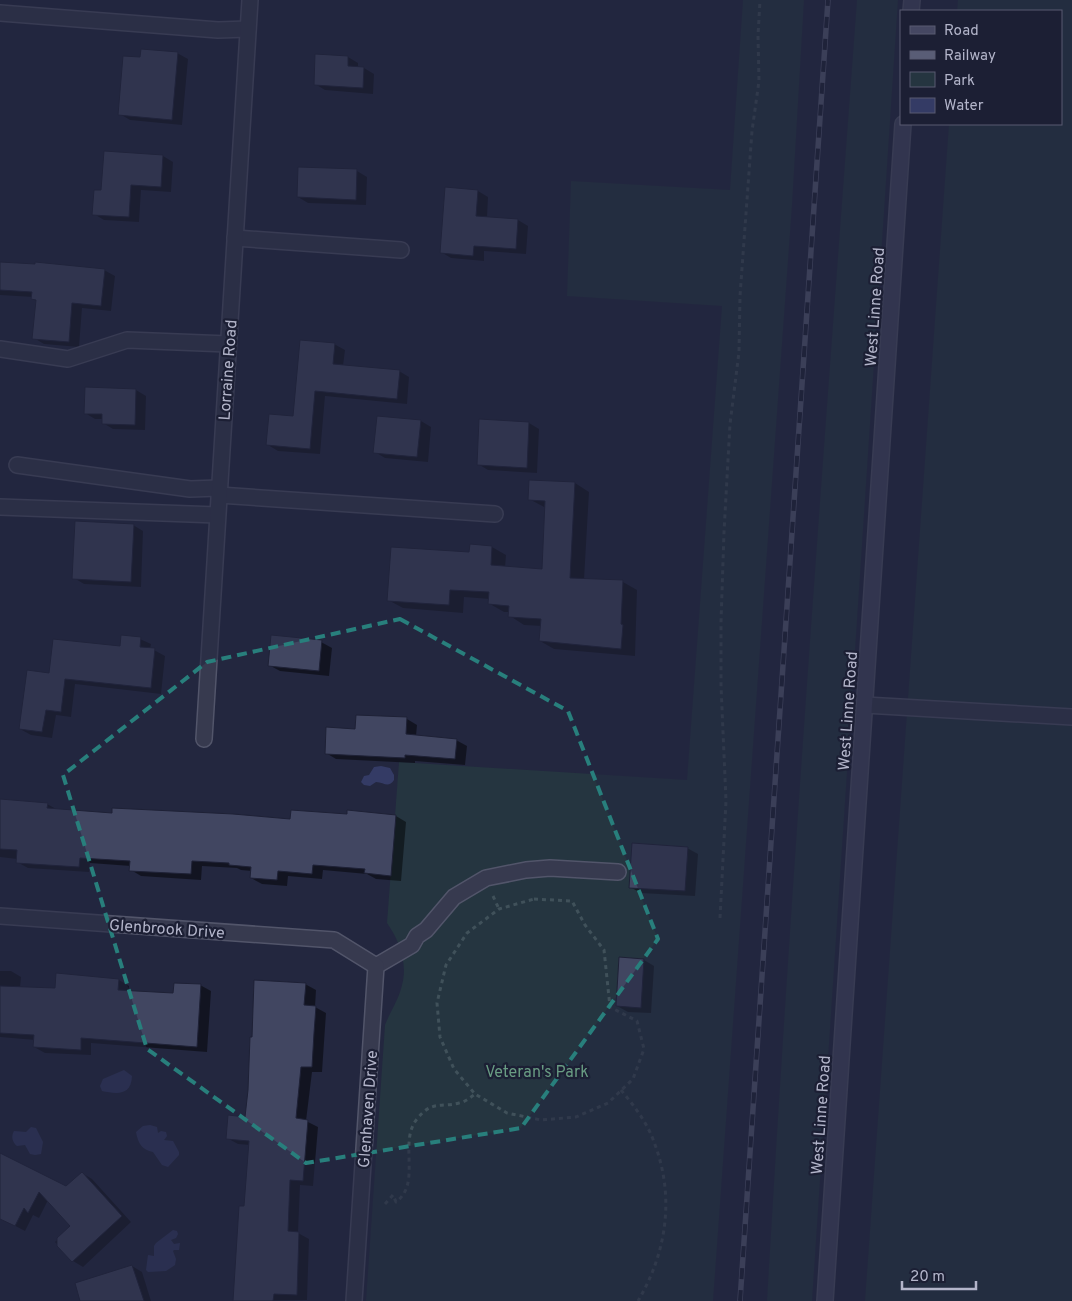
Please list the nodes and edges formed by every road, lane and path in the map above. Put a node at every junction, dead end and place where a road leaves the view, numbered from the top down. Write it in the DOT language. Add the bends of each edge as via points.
graph roads {
  1 [pos="250,0"];
  2 [pos="760,0"];
  3 [pos="0,13"];
  4 [pos="248,29"];
  5 [pos="903,125"];
  6 [pos="235,238"];
  7 [pos="401,250"];
  8 [pos="228,344"];
  9 [pos="0,349"];
  10 [pos="16,465"];
  11 [pos="219,492"];
  12 [pos="0,507"];
  13 [pos="494,514"];
  14 [pos="217,515"];
  15 [pos="865,705"];
  16 [pos="1072,717"];
  17 [pos="204,739"];
  18 [pos="618,872"];
  19 [pos="0,916"];
  20 [pos="720,918"];
  21 [pos="376,966"];
  22 [pos="621,1090"];
  23 [pos="475,1094"];
  24 [pos="385,1204"];
  25 [pos="354,1301"];
  26 [pos="638,1301"];
  27 [pos="825,1301"];
  1 -- 4 [label="street, Lorraine Road"];
  2 -- 20 [label="path" via="759,81 752,131 724,532 721,685 726,801"];
  3 -- 4 [label="street" via="218,30"];
  4 -- 6 [label="street, Lorraine Road"];
  5 -- 15 [label="street, West Linne Road"];
  6 -- 7 [label="street"];
  6 -- 8 [label="street, Lorraine Road"];
  8 -- 9 [label="street" via="127,340 68,359"];
  8 -- 11 [label="street, Lorraine Road"];
  10 -- 11 [label="street"];
  11 -- 13 [label="street"];
  11 -- 14 [label="street, Lorraine Road"];
  12 -- 14 [label="street"];
  14 -- 17 [label="street, Lorraine Road"];
  15 -- 16 [label="street"];
  15 -- 27 [label="street, West Linne Road"];
  18 -- 21 [label="street" via="550,868 486,878 454,897 412,945"];
  19 -- 21 [label="street, Glenbrook Drive" via="334,940"];
  21 -- 25 [label="street, Glenhaven Drive"];
  22 -- 23 [label="path" via="608,1102 576,1117 542,1120 507,1113"];
  22 -- 23 [label="path" via="633,1079 644,1049 637,1021 610,1008 604,950 572,902 534,899 499,909 467,933 446,965 437,1003 440,1038 454,1069"];
  22 -- 26 [label="path" via="646,1124 654,1141 666,1203 661,1249"];
  23 -- 24 [label="path" via="456,1104 436,1105 426,1110 413,1124 409,1136 407,1188 402,1198 396,1202 393,1194"];
}
